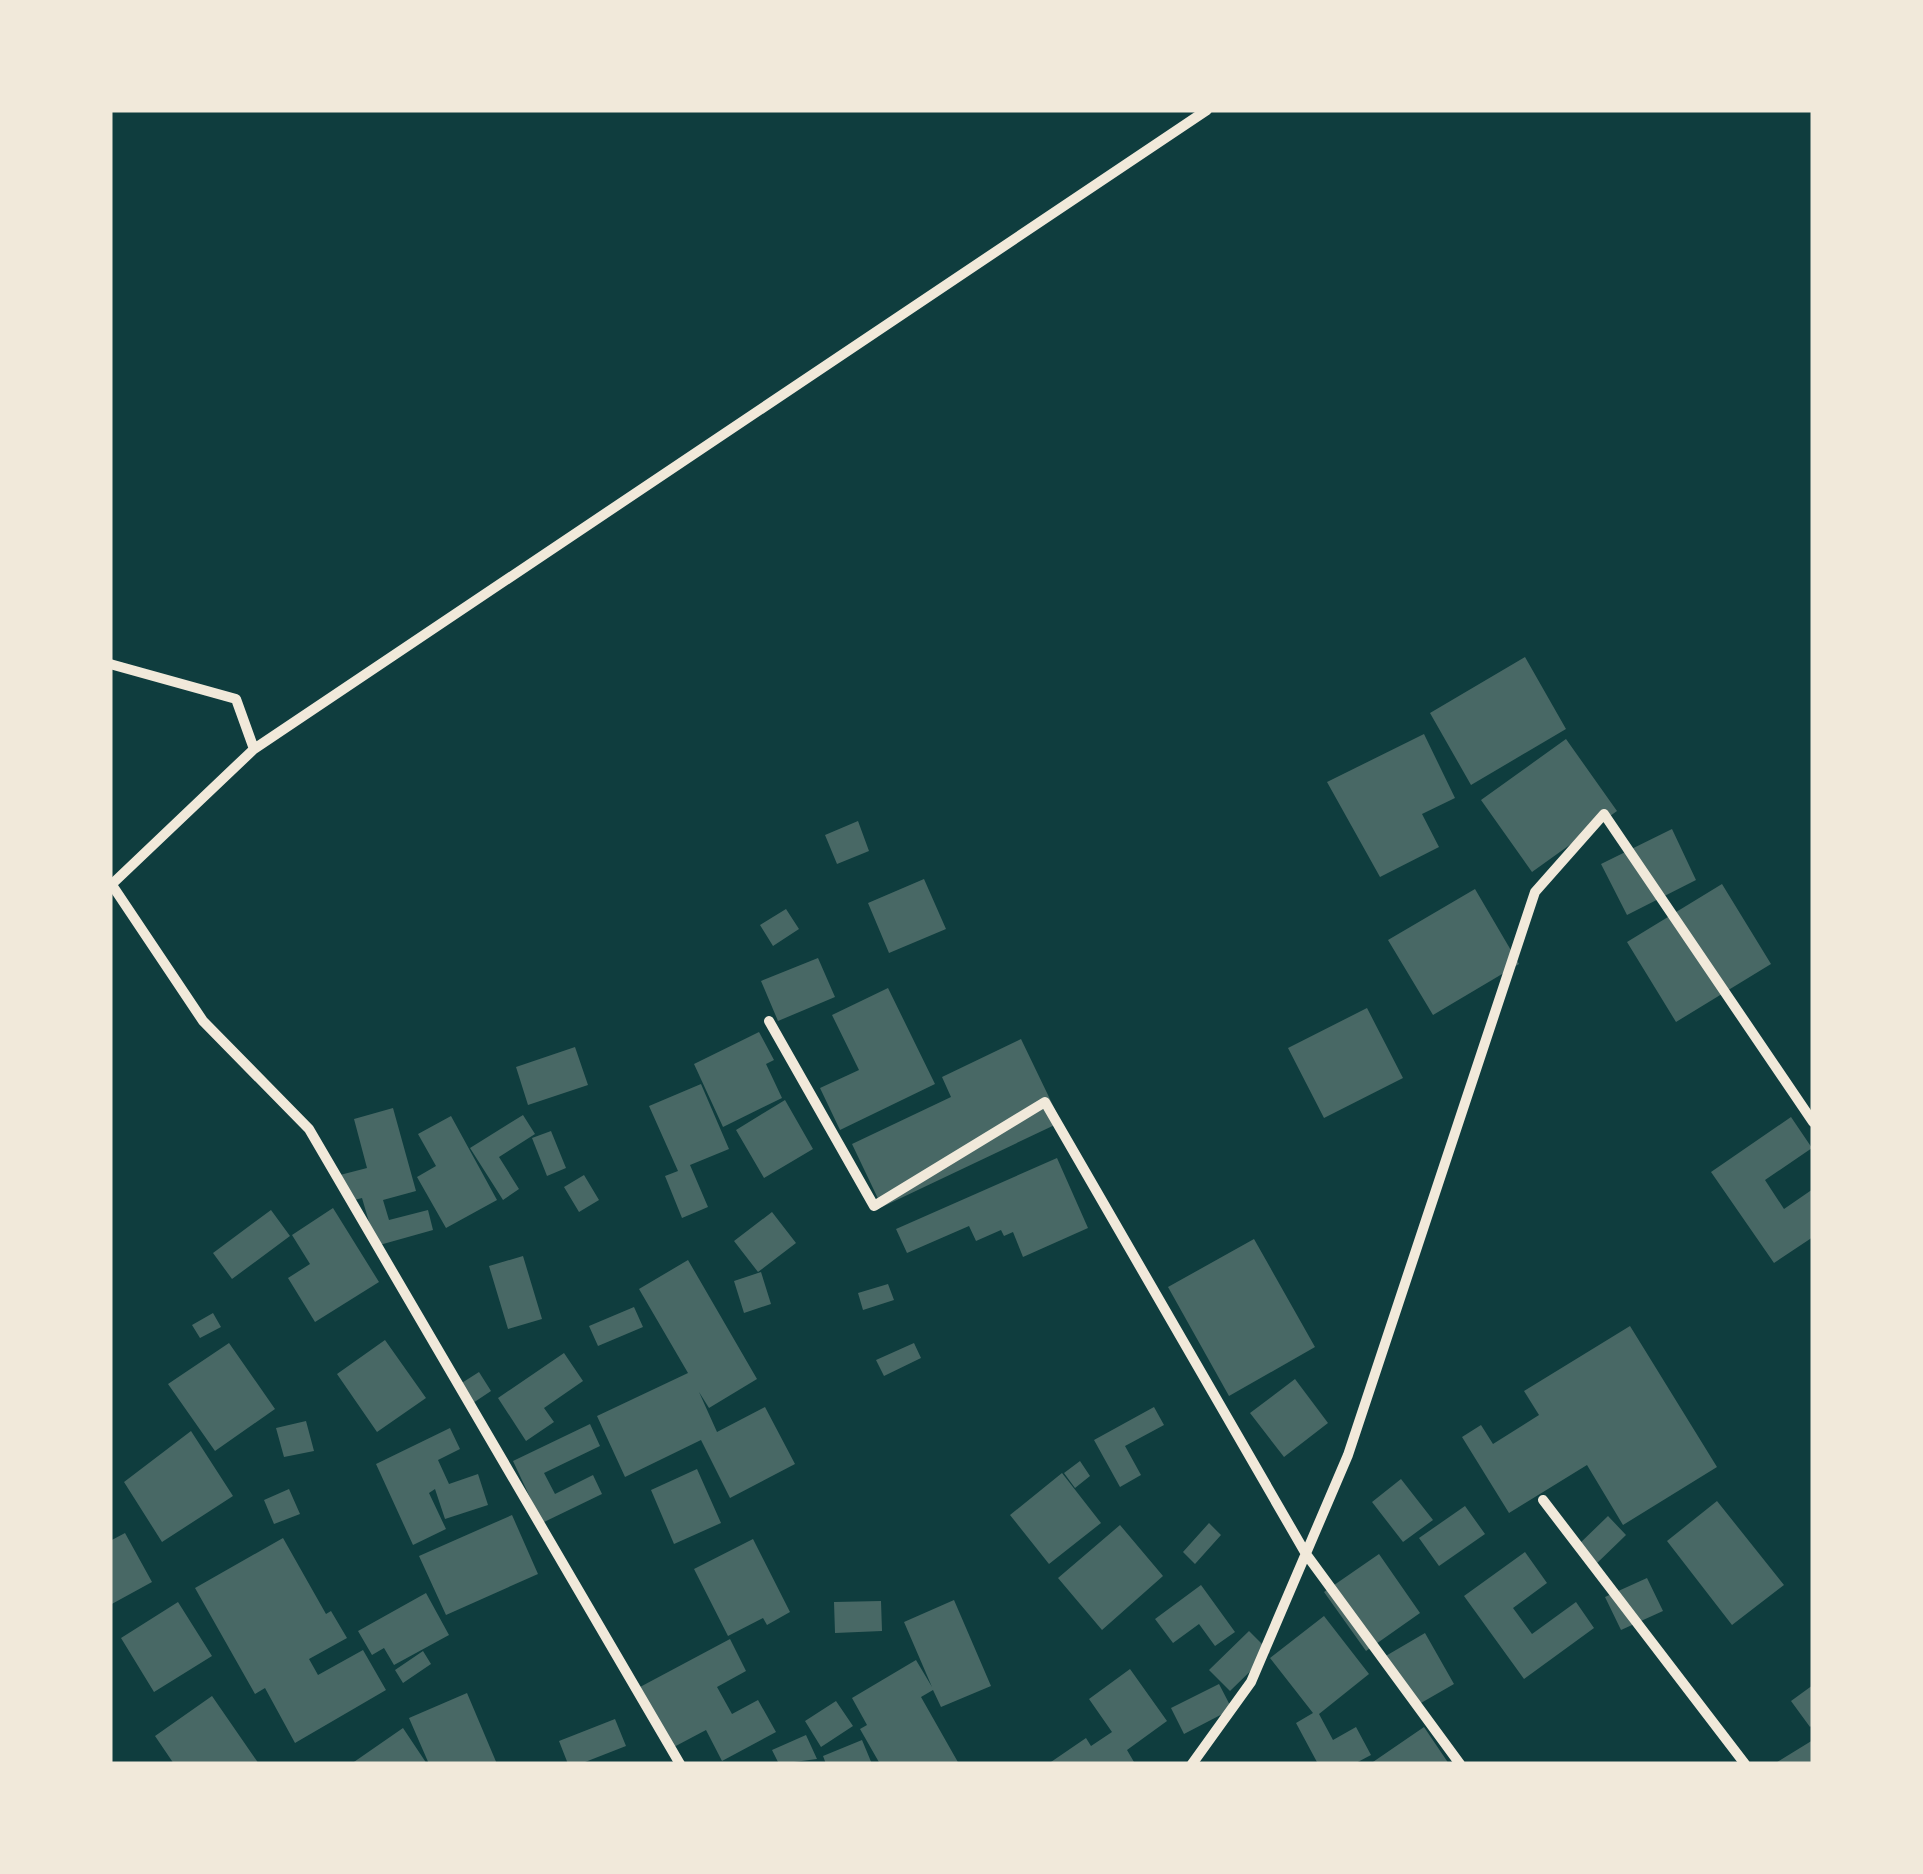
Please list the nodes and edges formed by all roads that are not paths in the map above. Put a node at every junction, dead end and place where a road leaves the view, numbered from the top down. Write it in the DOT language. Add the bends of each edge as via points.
graph roads {
  1 [pos="1208,110"];
  2 [pos="110,664"];
  3 [pos="254,749"];
  4 [pos="111,886"];
  5 [pos="769,1021"];
  6 [pos="1813,1122"];
  7 [pos="1543,1500"];
  8 [pos="1306,1554"];
  9 [pos="680,1764"];
  10 [pos="1192,1764"];
  11 [pos="1460,1764"];
  12 [pos="1744,1764"];
  1 -- 3 [label="street"];
  2 -- 3 [label="street" via="236,699"];
  3 -- 4 [label="street"];
  4 -- 9 [label="street" via="203,1021 309,1130"];
  5 -- 8 [label="street" via="874,1206 1046,1102"];
  6 -- 8 [label="street" via="1604,814 1535,892 1348,1455"];
  7 -- 12 [label="street"];
  8 -- 10 [label="street" via="1251,1682"];
  8 -- 11 [label="street"];
}
